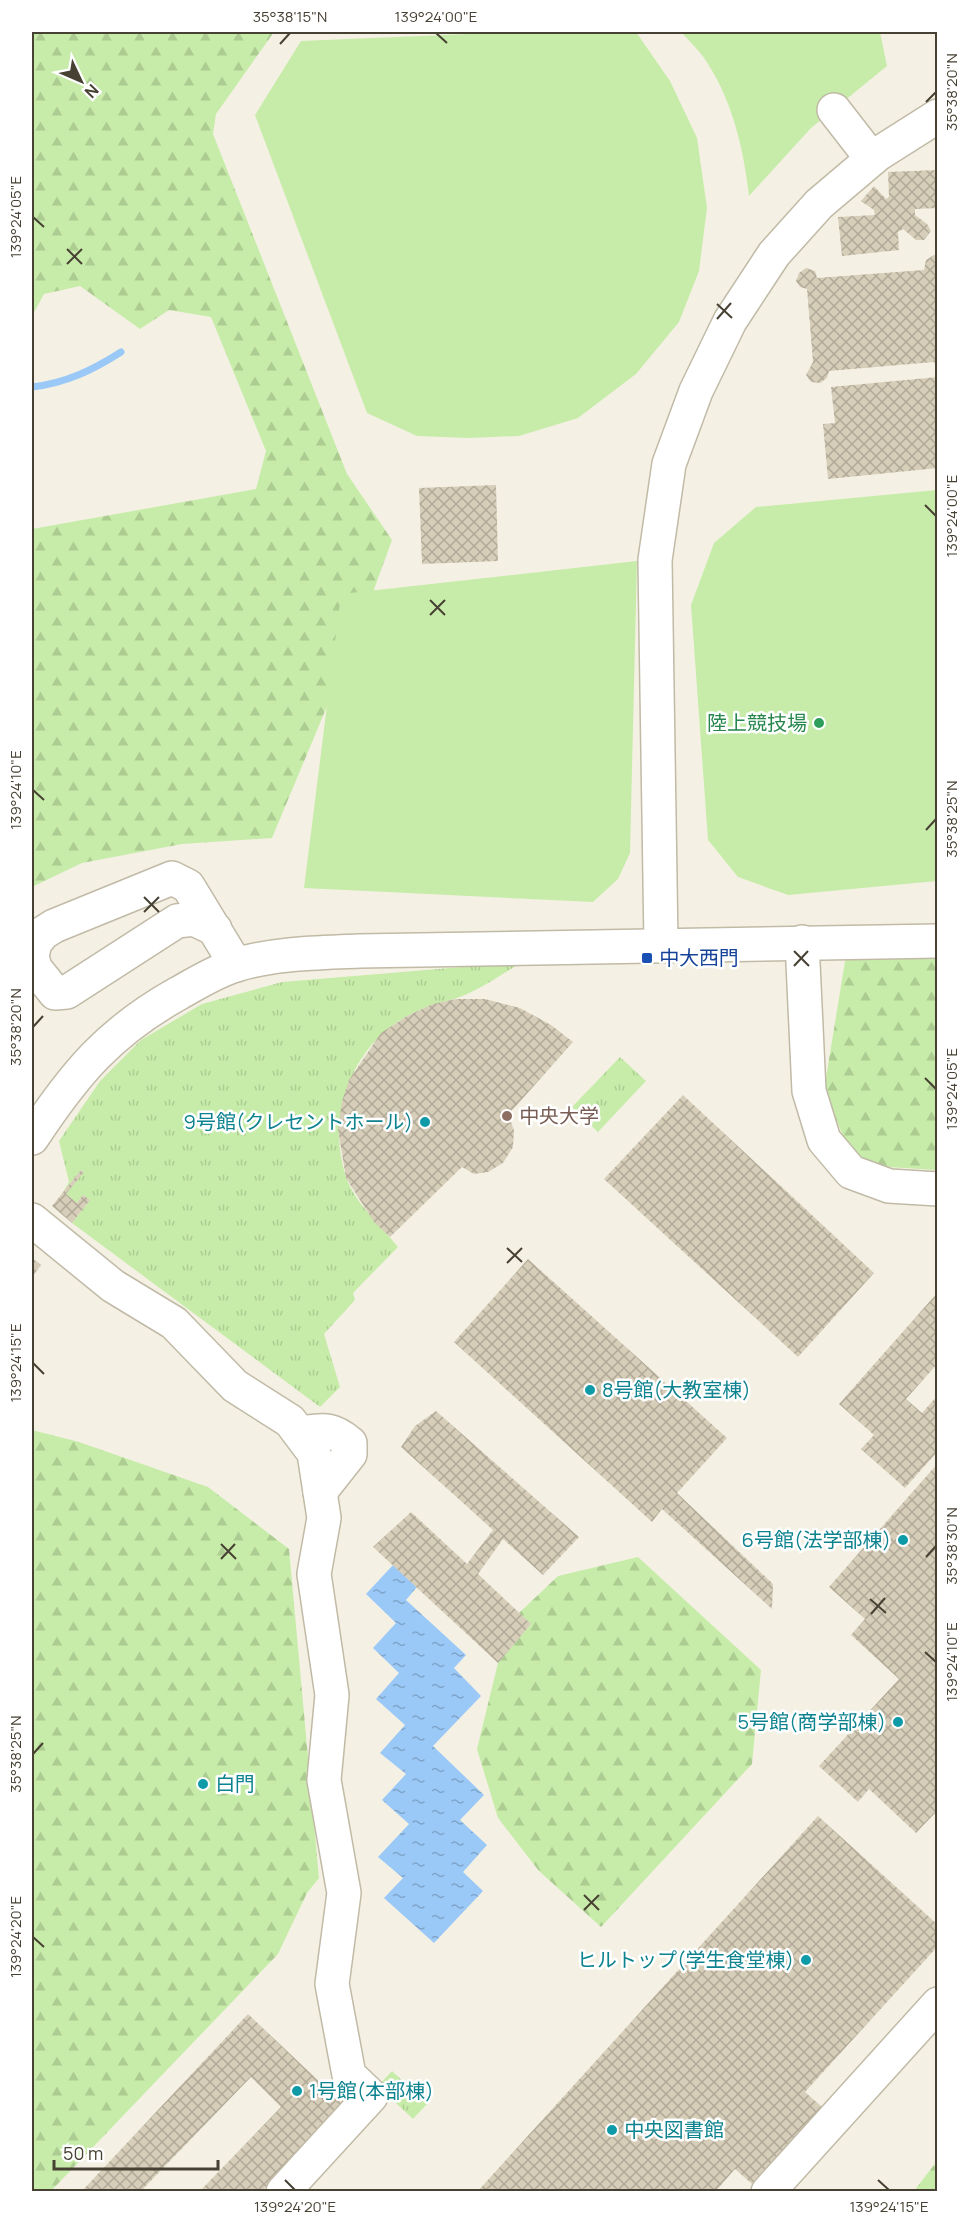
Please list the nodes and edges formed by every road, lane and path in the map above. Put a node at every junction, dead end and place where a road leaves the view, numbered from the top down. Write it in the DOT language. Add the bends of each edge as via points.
graph roads {
  1 [pos="834,110"];
  2 [pos="938,116"];
  3 [pos="872,159"];
  4 [pos="215,930"];
  5 [pos="938,941"];
  6 [pos="802,942"];
  7 [pos="661,944"];
  8 [pos="236,965"];
  9 [pos="32,1138"];
  10 [pos="938,1189"];
  11 [pos="32,1220"];
  12 [pos="938,2004"];
  13 [pos="283,2192"];
  14 [pos="768,2192"];
  1 -- 3 [label="street"];
  2 -- 3 [label="street"];
  3 -- 7 [label="street" via="819,204 774,254 730,321 696,391 669,464 655,560"];
  4 -- 4 [label="street" via="194,919 177,921 67,992 56,993 35,968 32,956 35,943 54,926 172,878 188,886"];
  4 -- 8 [label="street"];
  5 -- 6 [label="street"];
  6 -- 7 [label="street"];
  6 -- 10 [label="street" via="809,1091 824,1140 851,1172 889,1186"];
  7 -- 8 [label="street" via="358,951 290,955"];
  8 -- 9 [label="street" via="164,1001 121,1030 84,1065"];
  11 -- 13 [label="street" via="113,1286 174,1323 235,1386 290,1421 314,1453 324,1518 314,1574 332,1695 324,1780 344,1893 332,1984 349,2075 371,2096"];
  12 -- 14 [label="street"];
}
